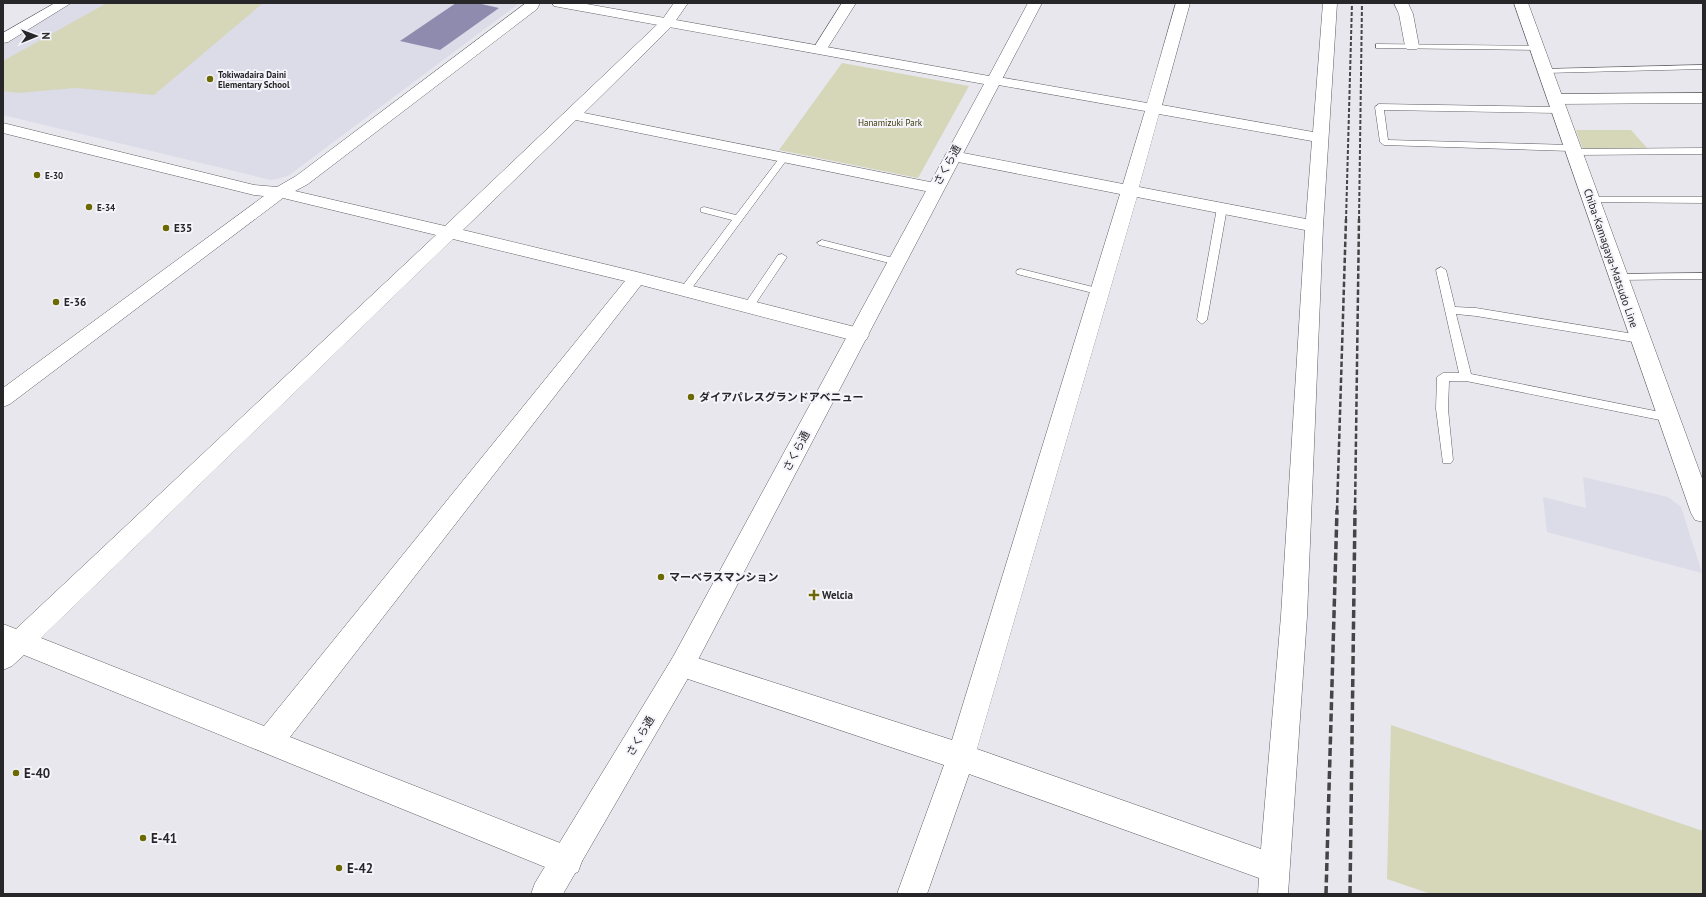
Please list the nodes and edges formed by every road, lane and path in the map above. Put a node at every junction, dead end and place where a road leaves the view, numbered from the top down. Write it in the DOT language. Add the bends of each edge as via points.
graph roads {
  1 [pos="64,3"];
  2 [pos="533,3"];
  3 [pos="559,3"];
  4 [pos="681,3"];
  5 [pos="849,3"];
  6 [pos="1035,3"];
  7 [pos="1183,3"];
  8 [pos="1330,3"];
  9 [pos="1401,3"];
  10 [pos="1521,3"];
  11 [pos="667,23"];
  12 [pos="3,39"];
  13 [pos="1379,46"];
  14 [pos="1412,46"];
  15 [pos="1537,48"];
  16 [pos="820,50"];
  17 [pos="1703,67"];
  18 [pos="1545,71"];
  19 [pos="993,80"];
  20 [pos="1703,98"];
  21 [pos="1557,104"];
  22 [pos="1152,108"];
  23 [pos="573,115"];
  24 [pos="3,128"];
  25 [pos="1320,138"];
  26 [pos="1572,150"];
  27 [pos="1703,151"];
  28 [pos="953,156"];
  29 [pos="784,158"];
  30 [pos="935,188"];
  31 [pos="1128,190"];
  32 [pos="280,192"];
  33 [pos="1591,200"];
  34 [pos="1703,200"];
  35 [pos="1222,208"];
  36 [pos="704,210"];
  37 [pos="739,219"];
  38 [pos="1314,226"];
  39 [pos="449,232"];
  40 [pos="822,244"];
  41 [pos="782,257"];
  42 [pos="896,262"];
  43 [pos="1441,270"];
  44 [pos="1021,272"];
  45 [pos="1703,276"];
  46 [pos="1618,277"];
  47 [pos="637,278"];
  48 [pos="685,290"];
  49 [pos="1101,292"];
  50 [pos="748,307"];
  51 [pos="1450,310"];
  52 [pos="1202,320"];
  53 [pos="859,335"];
  54 [pos="1640,339"];
  55 [pos="1466,377"];
  56 [pos="3,399"];
  57 [pos="1670,418"];
  58 [pos="1447,460"];
  59 [pos="1703,513"];
  60 [pos="9,645"];
  61 [pos="682,665"];
  62 [pos="270,741"];
  63 [pos="961,757"];
  64 [pos="567,861"];
  65 [pos="1274,881"];
  66 [pos="546,894"];
  67 [pos="912,894"];
  1 -- 12 [label="street"];
  2 -- 32 [label="street" via="302,180"];
  3 -- 11 [label="street"];
  4 -- 11 [label="street"];
  5 -- 16 [label="street"];
  6 -- 19 [label="street, さくら通"];
  7 -- 22 [label="street"];
  8 -- 25 [label="street"];
  9 -- 14 [label="street" via="1406,14"];
  10 -- 15 [label="street, Chiba-Kamagaya-Matsudo Line"];
  11 -- 16 [label="street"];
  11 -- 23 [label="street"];
  13 -- 14 [label="lane"];
  14 -- 15 [label="lane"];
  15 -- 18 [label="street, Chiba-Kamagaya-Matsudo Line"];
  16 -- 19 [label="street"];
  17 -- 18 [label="lane"];
  18 -- 21 [label="street, Chiba-Kamagaya-Matsudo Line"];
  19 -- 22 [label="street"];
  19 -- 28 [label="street, さくら通"];
  20 -- 21 [label="street"];
  21 -- 26 [label="street, Chiba-Kamagaya-Matsudo Line"];
  21 -- 26 [label="lane" via="1379,107 1384,142"];
  22 -- 25 [label="street"];
  22 -- 31 [label="street"];
  23 -- 29 [label="street"];
  23 -- 39 [label="street"];
  24 -- 32 [label="street" via="254,190"];
  25 -- 38 [label="street"];
  26 -- 27 [label="lane"];
  26 -- 33 [label="street, Chiba-Kamagaya-Matsudo Line"];
  28 -- 30 [label="street, さくら通"];
  28 -- 31 [label="street"];
  29 -- 30 [label="street"];
  29 -- 37 [label="lane"];
  30 -- 42 [label="street, さくら通"];
  31 -- 35 [label="street"];
  31 -- 49 [label="street"];
  32 -- 39 [label="street"];
  32 -- 56 [label="street"];
  33 -- 34 [label="lane"];
  33 -- 46 [label="street, Chiba-Kamagaya-Matsudo Line"];
  35 -- 38 [label="street"];
  35 -- 52 [label="lane"];
  36 -- 37 [label="lane"];
  37 -- 48 [label="lane"];
  38 -- 65 [label="street" via="1294,616"];
  39 -- 47 [label="street"];
  39 -- 60 [label="street"];
  40 -- 42 [label="lane"];
  41 -- 50 [label="lane"];
  42 -- 53 [label="street, さくら通"];
  43 -- 51 [label="lane"];
  44 -- 49 [label="lane"];
  45 -- 46 [label="lane"];
  46 -- 54 [label="street, Chiba-Kamagaya-Matsudo Line"];
  47 -- 48 [label="street"];
  47 -- 62 [label="street"];
  48 -- 50 [label="street"];
  49 -- 63 [label="street"];
  50 -- 53 [label="street"];
  51 -- 54 [label="lane"];
  51 -- 55 [label="lane"];
  53 -- 61 [label="street, さくら通"];
  54 -- 57 [label="street, Chiba-Kamagaya-Matsudo Line"];
  55 -- 57 [label="lane"];
  55 -- 58 [label="lane" via="1443,377 1442,409"];
  57 -- 59 [label="street, Chiba-Kamagaya-Matsudo Line"];
  60 -- 62 [label="street"];
  61 -- 63 [label="street"];
  61 -- 64 [label="street, さくら通"];
  62 -- 64 [label="street"];
  63 -- 65 [label="street"];
  63 -- 67 [label="street"];
  64 -- 66 [label="street, さくら通"];
}
